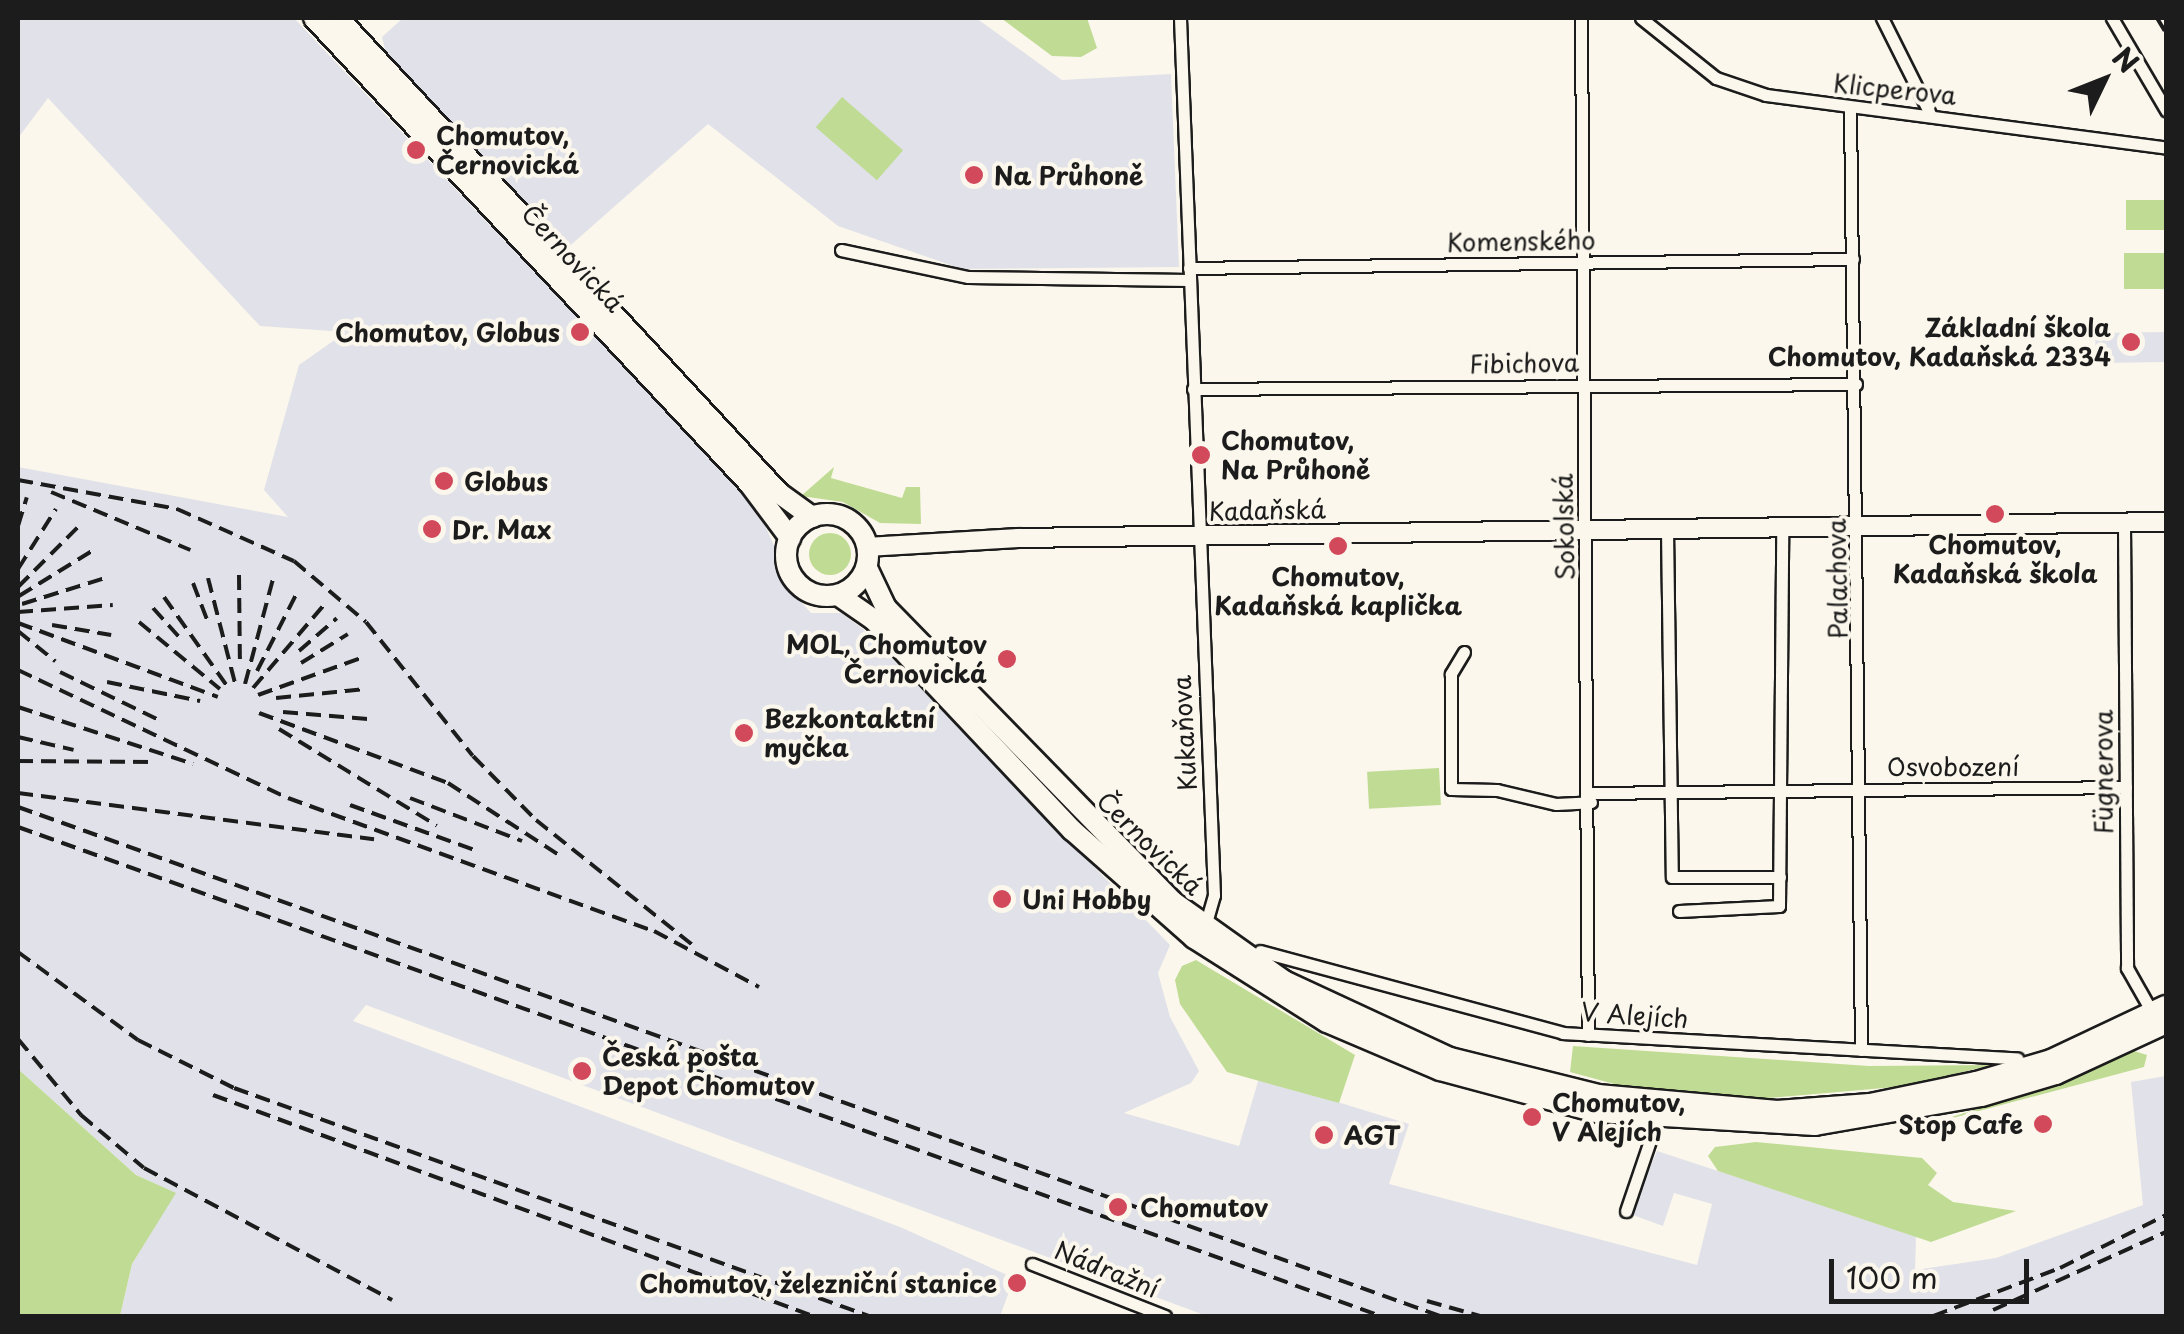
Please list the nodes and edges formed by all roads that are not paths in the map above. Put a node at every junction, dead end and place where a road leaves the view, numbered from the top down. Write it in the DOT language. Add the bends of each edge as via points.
graph roads {
  1 [pos="314,18"];
  2 [pos="338,18"];
  3 [pos="1180,18"];
  4 [pos="1581,18"];
  5 [pos="1641,18"];
  6 [pos="1882,18"];
  7 [pos="2112,18"];
  8 [pos="1850,107"];
  9 [pos="2166,110"];
  10 [pos="1930,114"];
  11 [pos="2166,148"];
  12 [pos="842,250"];
  13 [pos="1853,258"];
  14 [pos="1585,262"];
  15 [pos="1189,274"];
  16 [pos="1856,384"];
  17 [pos="1584,385"];
  18 [pos="1193,389"];
  19 [pos="812,517"];
  20 [pos="2166,522"];
  21 [pos="2124,524"];
  22 [pos="1859,528"];
  23 [pos="1668,530"];
  24 [pos="1587,532"];
  25 [pos="1782,532"];
  26 [pos="1196,536"];
  27 [pos="790,538"];
  28 [pos="867,557"];
  29 [pos="838,595"];
  30 [pos="1464,652"];
  31 [pos="2126,787"];
  32 [pos="1862,789"];
  33 [pos="1669,790"];
  34 [pos="1780,790"];
  35 [pos="1591,797"];
  36 [pos="1780,877"];
  37 [pos="1679,911"];
  38 [pos="1200,932"];
  39 [pos="1260,951"];
  40 [pos="2162,1014"];
  41 [pos="1588,1035"];
  42 [pos="1861,1050"];
  43 [pos="2017,1058"];
  44 [pos="1660,1112"];
  45 [pos="1626,1211"];
  46 [pos="1032,1264"];
  47 [pos="1165,1316"];
  1 -- 27 [label="highway, Černovická" via="748,483"];
  2 -- 19 [label="highway, Černovická" via="779,493"];
  3 -- 15 [label="street"];
  4 -- 14 [label="street, Sokolská"];
  5 -- 8 [label="street, Klicperova" via="1716,78 1766,96"];
  6 -- 10 [label="street"];
  7 -- 9 [label="street"];
  8 -- 10 [label="street, Klicperova"];
  8 -- 13 [label="street, Palachova"];
  10 -- 11 [label="street, Klicperova"];
  12 -- 15 [label="street" via="968,277"];
  13 -- 14 [label="street, Komenského"];
  13 -- 16 [label="street, Palachova"];
  14 -- 15 [label="street, Komenského"];
  14 -- 17 [label="street, Sokolská"];
  15 -- 18 [label="street"];
  16 -- 17 [label="street, Fibichova"];
  16 -- 22 [label="street, Palachova"];
  17 -- 18 [label="street, Fibichova"];
  17 -- 24 [label="street, Sokolská"];
  18 -- 26 [label="street"];
  19 -- 27 [label="highway"];
  19 -- 28 [label="highway, Černovická" via="849,520"];
  20 -- 21 [label="street, Kadaňská"];
  21 -- 22 [label="street, Kadaňská"];
  21 -- 31 [label="street, Fügnerova"];
  22 -- 25 [label="street, Kadaňská"];
  22 -- 32 [label="street, Palachova"];
  23 -- 24 [label="street, Kadaňská"];
  23 -- 25 [label="street, Kadaňská"];
  23 -- 33 [label="street"];
  24 -- 26 [label="street, Kadaňská"];
  24 -- 35 [label="street, Sokolská"];
  25 -- 34 [label="street"];
  26 -- 28 [label="street, Kadaňská"];
  26 -- 38 [label="street, Kukaňova" via="1214,895"];
  27 -- 29 [label="highway, Černovická" via="786,560 796,582 811,593"];
  28 -- 29 [label="highway"];
  28 -- 38 [label="highway, Černovická" via="886,608"];
  29 -- 38 [label="highway, Černovická" via="874,620 1072,830"];
  30 -- 35 [label="street, Osvobození" via="1450,674 1451,789 1497,790 1556,804"];
  31 -- 32 [label="street, Osvobození"];
  31 -- 40 [label="street, Fügnerova" via="2127,968"];
  32 -- 34 [label="street, Osvobození"];
  32 -- 42 [label="street, Palachova"];
  33 -- 34 [label="street, Osvobození"];
  33 -- 35 [label="street, Osvobození"];
  33 -- 36 [label="street" via="1672,877"];
  34 -- 36 [label="street"];
  35 -- 41 [label="street, Sokolská"];
  36 -- 37 [label="street" via="1779,906"];
  38 -- 44 [label="highway" via="1279,996 1411,1061 1514,1094"];
  39 -- 41 [label="street, V Alejích" via="1453,1007"];
  40 -- 44 [label="highway" via="2050,1060 1887,1101"];
  41 -- 42 [label="street, V Alejích"];
  42 -- 43 [label="street, V Alejích"];
  44 -- 45 [label="street"];
  46 -- 47 [label="street, Nádražní"];
}
